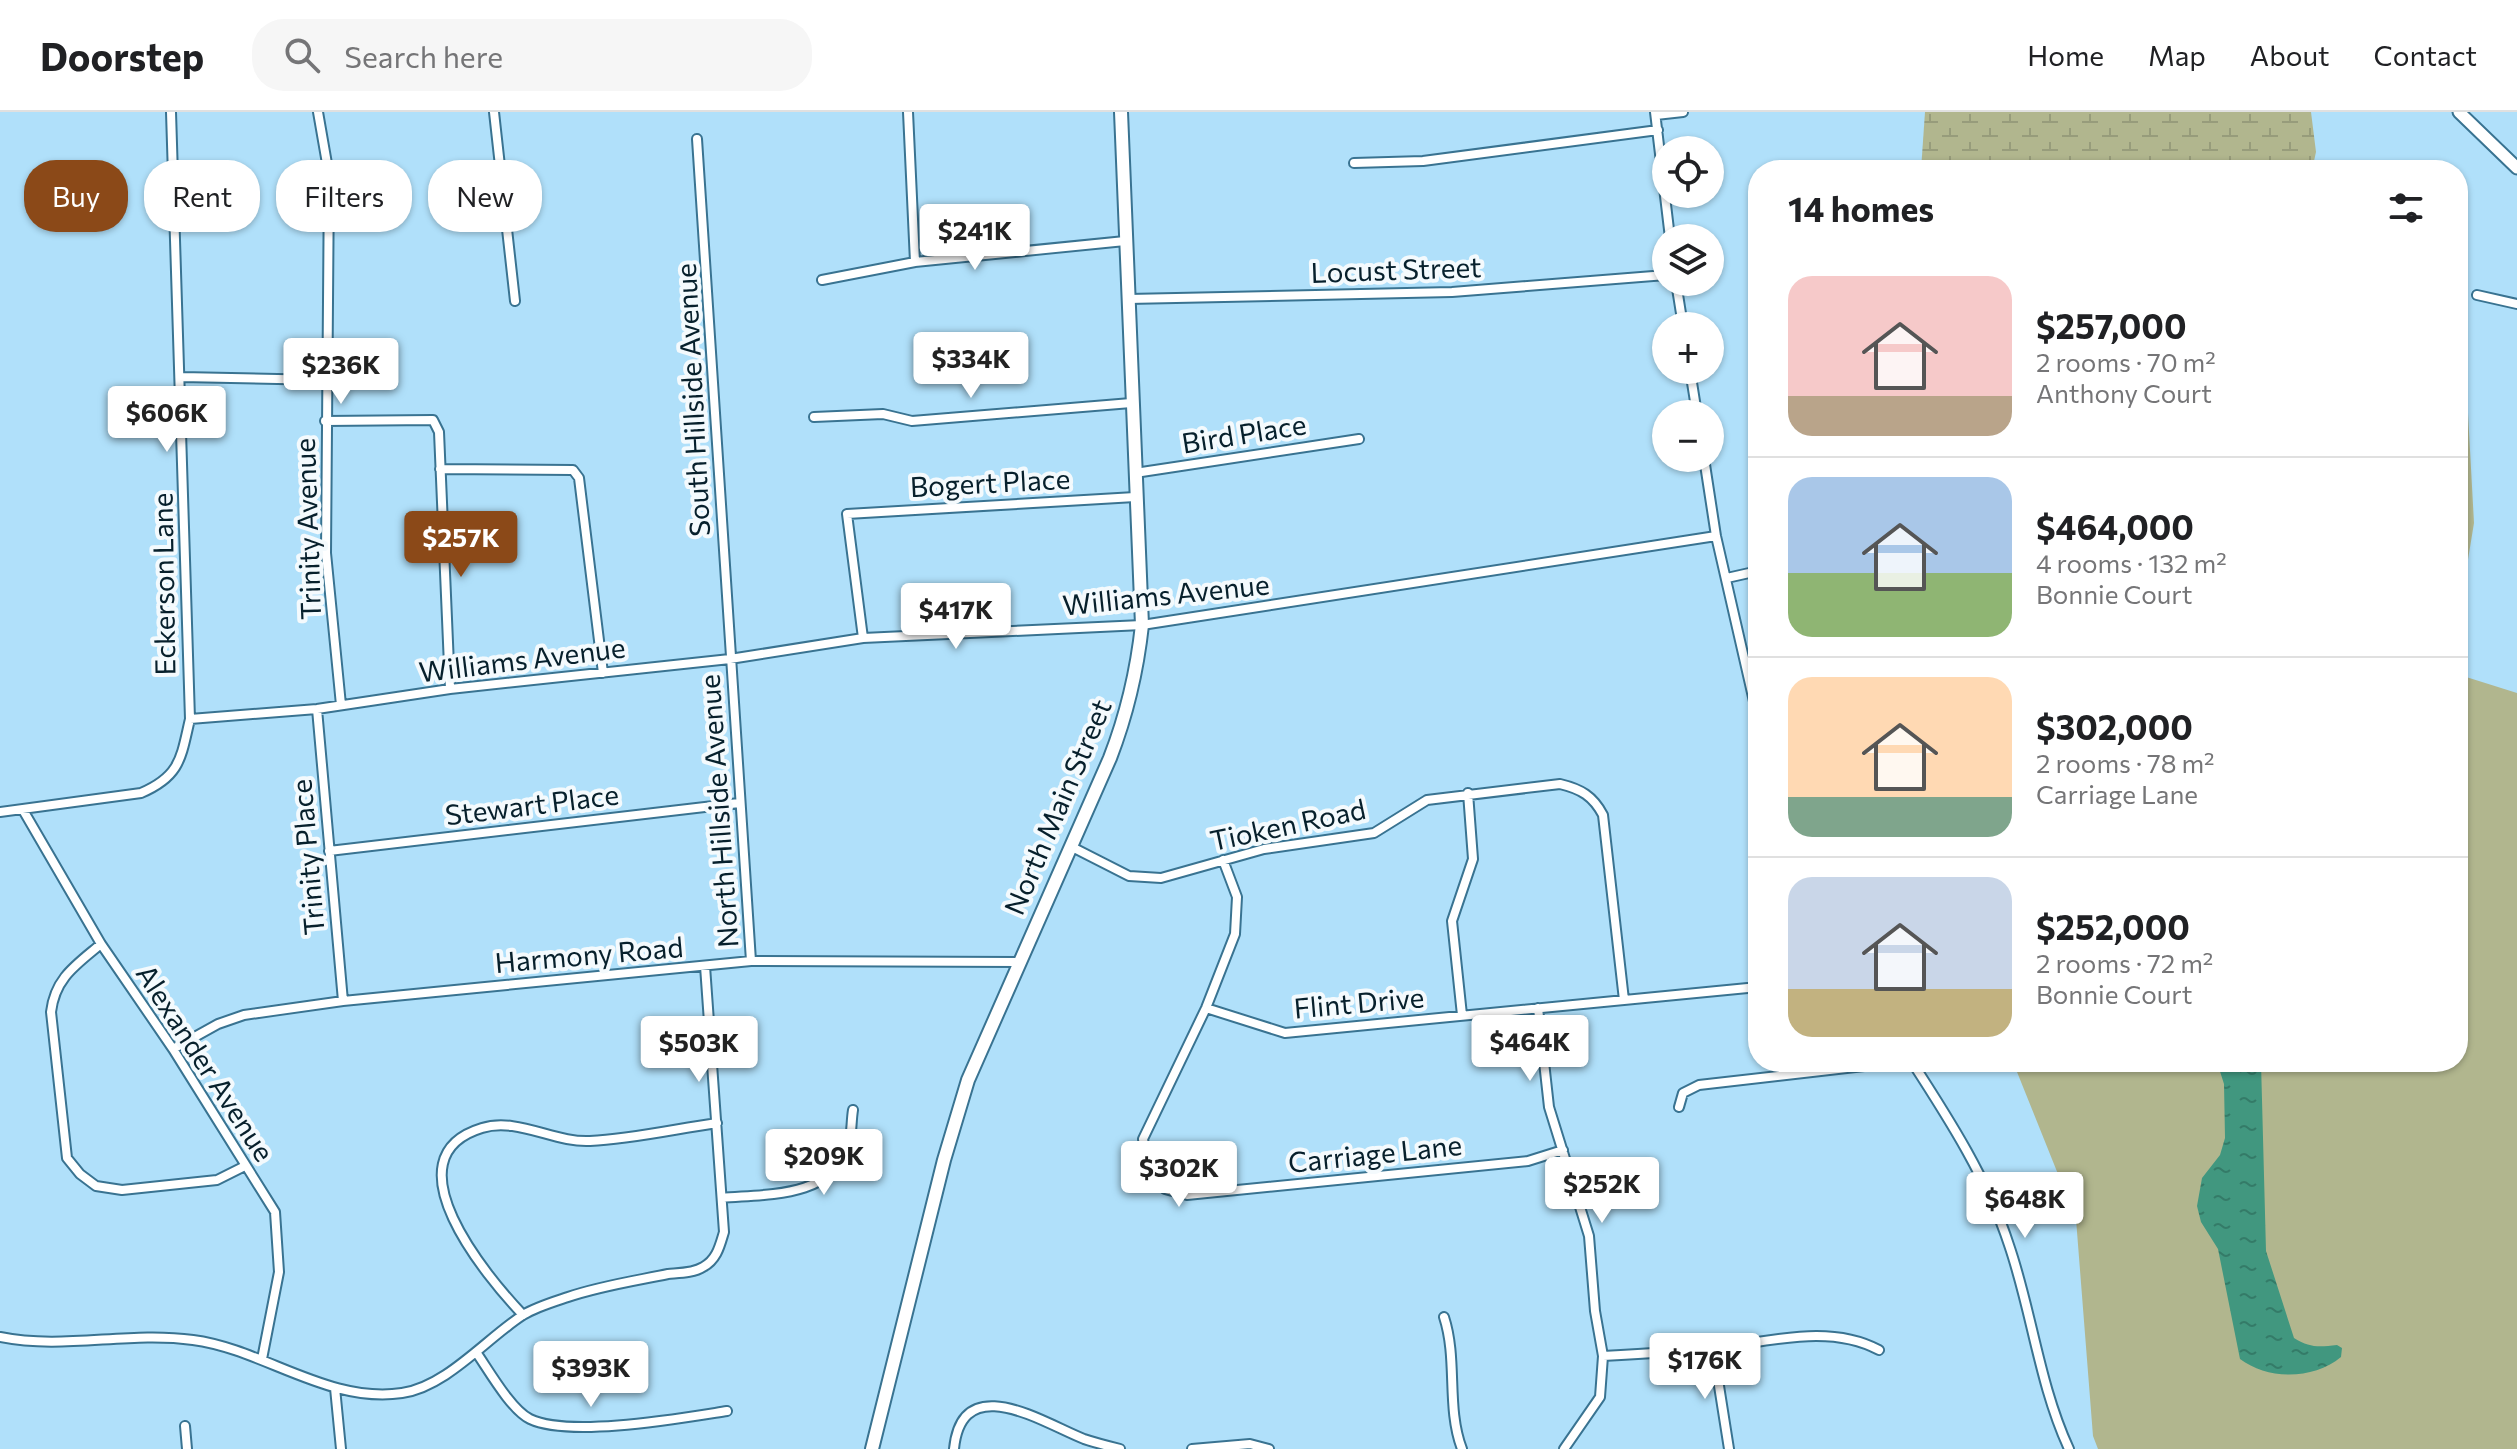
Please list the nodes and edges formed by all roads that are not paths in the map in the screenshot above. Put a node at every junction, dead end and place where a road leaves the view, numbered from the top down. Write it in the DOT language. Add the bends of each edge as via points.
graph roads {
  1 [pos="171,112"];
  2 [pos="318,112"];
  3 [pos="494,112"];
  4 [pos="908,112"];
  5 [pos="1121,112"];
  6 [pos="1683,112"];
  7 [pos="2459,112"];
  8 [pos="1655,114"];
  9 [pos="1658,130"];
  10 [pos="697,139"];
  11 [pos="1354,163"];
  12 [pos="2517,168"];
  13 [pos="1668,224"];
  14 [pos="1125,241"];
  15 [pos="915,262"];
  16 [pos="1652,276"];
  17 [pos="822,280"];
  18 [pos="2477,295"];
  19 [pos="1128,299"];
  20 [pos="515,301"];
  21 [pos="2517,304"];
  22 [pos="181,377"];
  23 [pos="325,380"];
  24 [pos="1131,403"];
  25 [pos="814,417"];
  26 [pos="325,421"];
  27 [pos="1359,439"];
  28 [pos="440,469"];
  29 [pos="1706,472"];
  30 [pos="1135,473"];
  31 [pos="1135,497"];
  32 [pos="1716,536"];
  33 [pos="1748,573"];
  34 [pos="1727,578"];
  35 [pos="1142,625"];
  36 [pos="863,638"];
  37 [pos="730,659"];
  38 [pos="603,673"];
  39 [pos="1748,674"];
  40 [pos="450,689"];
  41 [pos="341,705"];
  42 [pos="317,709"];
  43 [pos="190,719"];
  44 [pos="1468,793"];
  45 [pos="739,803"];
  46 [pos="23,810"];
  47 [pos="0,812"];
  48 [pos="1072,847"];
  49 [pos="329,851"];
  50 [pos="1223,860"];
  51 [pos="101,944"];
  52 [pos="751,961"];
  53 [pos="1019,962"];
  54 [pos="705,966"];
  55 [pos="1748,988"];
  56 [pos="1624,1000"];
  57 [pos="343,1001"];
  58 [pos="1206,1008"];
  59 [pos="1538,1008"];
  60 [pos="1462,1015"];
  61 [pos="173,1049"];
  62 [pos="1812,1072"];
  63 [pos="1918,1072"];
  64 [pos="1679,1107"];
  65 [pos="853,1110"];
  66 [pos="717,1123"];
  67 [pos="1563,1150"];
  68 [pos="245,1166"];
  69 [pos="722,1198"];
  70 [pos="523,1315"];
  71 [pos="1444,1317"];
  72 [pos="0,1337"];
  73 [pos="1713,1348"];
  74 [pos="1879,1350"];
  75 [pos="476,1352"];
  76 [pos="1603,1356"];
  77 [pos="262,1359"];
  78 [pos="335,1388"];
  79 [pos="727,1411"];
  80 [pos="185,1426"];
  81 [pos="187,1449"];
  82 [pos="341,1449"];
  83 [pos="872,1449"];
  84 [pos="954,1449"];
  85 [pos="1120,1449"];
  86 [pos="1192,1449"];
  87 [pos="1269,1449"];
  88 [pos="1462,1449"];
  89 [pos="1564,1449"];
  90 [pos="1729,1449"];
  91 [pos="2069,1449"];
  1 -- 22 [label="street, Eckerson Lane"];
  2 -- 23 [label="street, Trinity Avenue" via="329,175"];
  3 -- 20 [label="street"];
  4 -- 15 [label="street"];
  5 -- 14 [label="main road, North Main Street"];
  6 -- 8 [label="street"];
  7 -- 12 [label="street"];
  8 -- 9 [label="street"];
  9 -- 11 [label="street" via="1423,161"];
  9 -- 13 [label="street"];
  10 -- 37 [label="street, South Hillside Avenue"];
  14 -- 15 [label="street"];
  14 -- 19 [label="main road, North Main Street"];
  15 -- 17 [label="street"];
  16 -- 19 [label="street, Locust Street" via="1452,292"];
  18 -- 21 [label="street"];
  19 -- 24 [label="main road, North Main Street"];
  22 -- 23 [label="street"];
  22 -- 43 [label="street, Eckerson Lane"];
  23 -- 26 [label="street, Trinity Avenue"];
  24 -- 25 [label="street" via="912,421 883,414"];
  24 -- 30 [label="main road, North Main Street"];
  26 -- 28 [label="street" via="433,420 439,432"];
  26 -- 41 [label="street, Trinity Avenue" via="326,553"];
  27 -- 30 [label="street, Bird Place"];
  28 -- 38 [label="street" via="573,470 579,478"];
  28 -- 40 [label="street"];
  29 -- 32 [label="street"];
  30 -- 31 [label="main road, North Main Street"];
  31 -- 35 [label="main road, North Main Street"];
  31 -- 36 [label="street, Bogert Place" via="847,514"];
  32 -- 34 [label="street"];
  32 -- 35 [label="street, Williams Avenue"];
  33 -- 34 [label="street"];
  34 -- 39 [label="street"];
  35 -- 36 [label="street, Williams Avenue"];
  35 -- 48 [label="main road, North Main Street" via="1124,723"];
  36 -- 37 [label="street, Williams Avenue"];
  37 -- 38 [label="street, Williams Avenue"];
  37 -- 45 [label="street, North Hillside Avenue"];
  38 -- 40 [label="street, Williams Avenue"];
  40 -- 41 [label="street, Williams Avenue"];
  41 -- 42 [label="street, Williams Avenue"];
  42 -- 43 [label="street, Williams Avenue"];
  42 -- 49 [label="street, Trinity Place"];
  43 -- 46 [label="street, Eckerson Lane" via="179,765 162,784 141,793"];
  44 -- 50 [label="street, Tioken Road" via="1427,800 1374,833"];
  44 -- 56 [label="street, Tioken Road" via="1560,784 1580,789 1595,801 1603,815"];
  44 -- 60 [label="street" via="1473,859 1452,921"];
  45 -- 49 [label="street, Stewart Place"];
  45 -- 52 [label="street, North Hillside Avenue"];
  46 -- 47 [label="street"];
  46 -- 51 [label="street, Alexander Avenue"];
  48 -- 50 [label="street, Tioken Road" via="1129,876 1161,878"];
  48 -- 53 [label="main road, North Main Street"];
  49 -- 57 [label="street, Trinity Place"];
  50 -- 58 [label="street, Carriage Lane" via="1237,897 1235,934"];
  51 -- 61 [label="street, Alexander Avenue"];
  51 -- 68 [label="street" via="61,978 53,993 67,1158 96,1186 122,1190 217,1180"];
  52 -- 53 [label="street, Harmony Road"];
  52 -- 54 [label="street, Harmony Road"];
  53 -- 83 [label="main road, North Main Street" via="955,1120"];
  54 -- 57 [label="street, Harmony Road"];
  54 -- 66 [label="street"];
  55 -- 56 [label="street, Flint Drive"];
  56 -- 59 [label="street, Flint Drive"];
  57 -- 61 [label="street, Harmony Road" via="244,1015"];
  58 -- 60 [label="street, Flint Drive" via="1285,1033"];
  58 -- 67 [label="street, Carriage Lane" via="1143,1139 1148,1170 1165,1189 1187,1195 1528,1161"];
  59 -- 60 [label="street, Flint Drive"];
  59 -- 67 [label="street" via="1549,1107"];
  61 -- 68 [label="street, Alexander Avenue"];
  62 -- 64 [label="street" via="1699,1085 1683,1093"];
  63 -- 91 [label="street" via="2004,1229 2054,1417"];
  65 -- 69 [label="street" via="849,1147 835,1173 807,1188"];
  66 -- 69 [label="street"];
  66 -- 70 [label="street" via="587,1142 483,1127 447,1153 441,1181 449,1210 469,1249"];
  67 -- 76 [label="street" via="1589,1236"];
  68 -- 77 [label="street, Alexander Avenue" via="275,1212 280,1243"];
  69 -- 70 [label="street" via="724,1232 718,1253 703,1268 587,1290"];
  70 -- 75 [label="street"];
  71 -- 88 [label="street"];
  72 -- 77 [label="street" via="34,1344 134,1336 193,1340"];
  73 -- 74 [label="street" via="1803,1336 1856,1338"];
  73 -- 76 [label="street"];
  73 -- 90 [label="street"];
  75 -- 78 [label="street" via="403,1393"];
  75 -- 79 [label="street" via="528,1418 551,1424 655,1422"];
  76 -- 89 [label="street" via="1600,1397"];
  77 -- 78 [label="street"];
  78 -- 82 [label="street"];
  80 -- 81 [label="street"];
  84 -- 85 [label="street" via="965,1418 983,1407 1002,1405"];
  86 -- 87 [label="street" via="1250,1444"];
}
